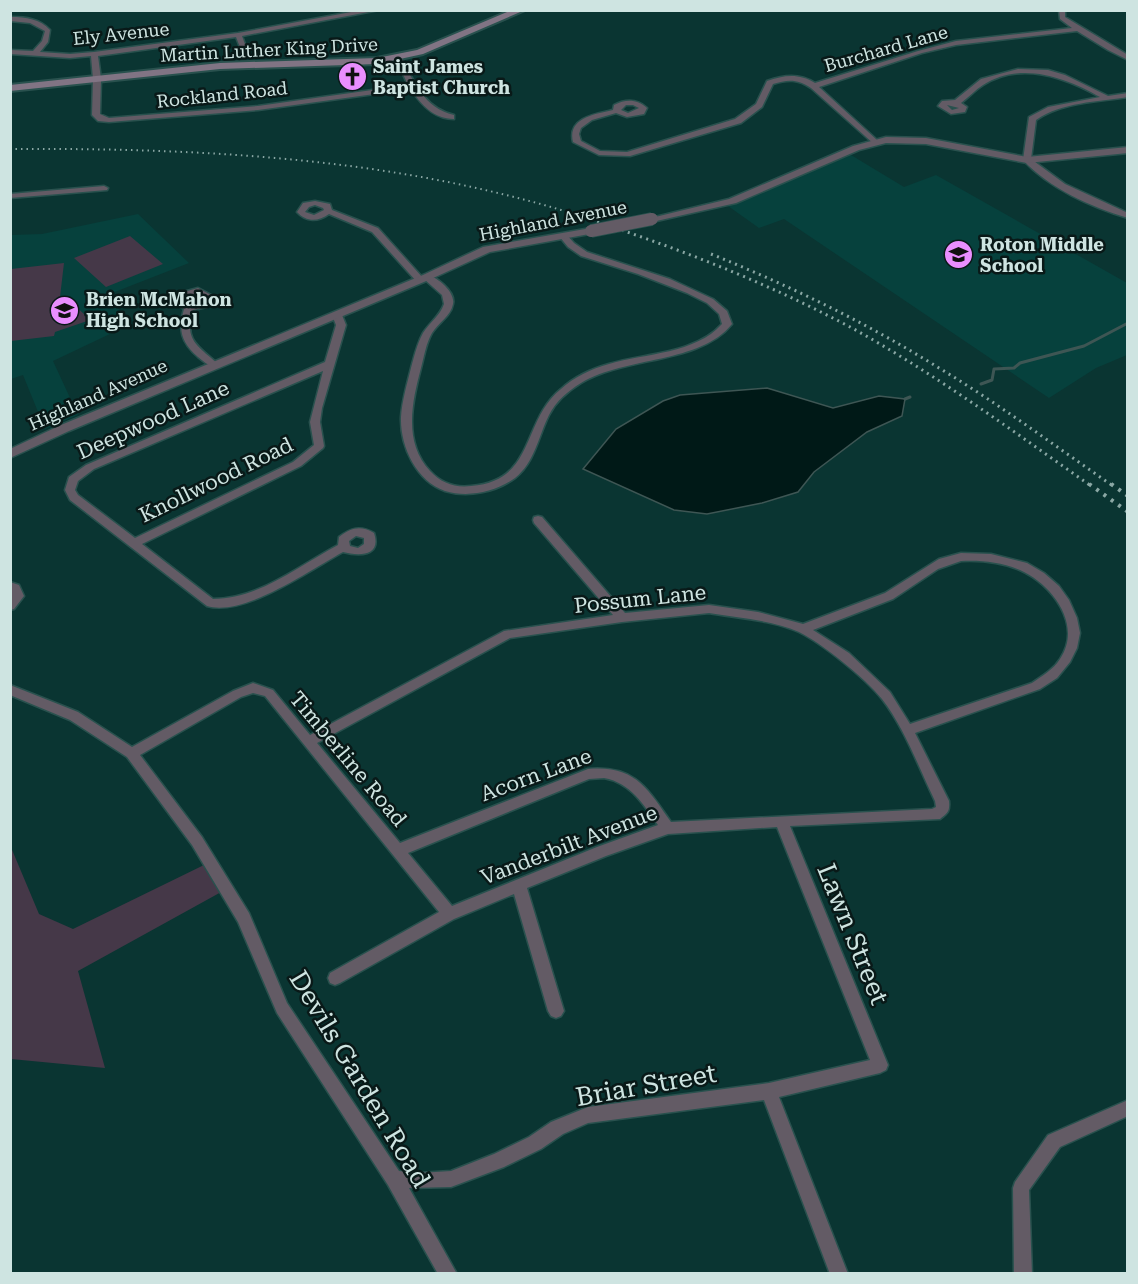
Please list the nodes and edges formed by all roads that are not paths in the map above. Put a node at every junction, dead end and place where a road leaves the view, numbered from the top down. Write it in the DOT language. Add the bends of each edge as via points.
graph roads {
  1 [pos="376,10"];
  2 [pos="521,10"];
  3 [pos="1062,10"];
  4 [pos="349,13"];
  5 [pos="11,19"];
  6 [pos="1077,29"];
  7 [pos="238,35"];
  8 [pos="10,52"];
  9 [pos="34,54"];
  10 [pos="94,54"];
  11 [pos="246,55"];
  12 [pos="398,57"];
  13 [pos="1128,58"];
  14 [pos="97,80"];
  15 [pos="414,86"];
  16 [pos="814,86"];
  17 [pos="10,88"];
  18 [pos="1128,95"];
  19 [pos="1107,98"];
  20 [pos="956,103"];
  21 [pos="618,111"];
  22 [pos="451,117"];
  23 [pos="874,142"];
  24 [pos="1128,150"];
  25 [pos="1027,160"];
  26 [pos="104,188"];
  27 [pos="10,196"];
  28 [pos="328,211"];
  29 [pos="1128,216"];
  30 [pos="564,236"];
  31 [pos="423,278"];
  32 [pos="189,309"];
  33 [pos="336,315"];
  34 [pos="330,364"];
  35 [pos="214,365"];
  36 [pos="10,453"];
  37 [pos="538,520"];
  38 [pos="135,543"];
  39 [pos="343,547"];
  40 [pos="10,586"];
  41 [pos="10,606"];
  42 [pos="621,618"];
  43 [pos="803,629"];
  44 [pos="10,690"];
  45 [pos="907,730"];
  46 [pos="308,742"];
  47 [pos="132,753"];
  48 [pos="943,809"];
  49 [pos="781,821"];
  50 [pos="668,828"];
  51 [pos="399,850"];
  52 [pos="519,885"];
  53 [pos="450,914"];
  54 [pos="335,978"];
  55 [pos="556,1011"];
  56 [pos="880,1065"];
  57 [pos="769,1091"];
  58 [pos="1128,1108"];
  59 [pos="394,1179"];
  60 [pos="448,1274"];
  61 [pos="838,1274"];
  62 [pos="1023,1274"];
  1 -- 4 [label="street, Ely Avenue"];
  2 -- 12 [label="main road, Martin Luther King Drive" via="439,45"];
  3 -- 6 [label="street" via="1062,18"];
  4 -- 7 [label="street, Ely Avenue"];
  5 -- 9 [label="street" via="43,25 48,31 45,42"];
  6 -- 13 [label="street"];
  6 -- 16 [label="street, Burchard Lane" via="956,43"];
  7 -- 10 [label="street, Ely Avenue"];
  7 -- 11 [label="street"];
  8 -- 9 [label="street, Ely Avenue"];
  9 -- 10 [label="street, Ely Avenue"];
  10 -- 14 [label="street, Rockland Road"];
  12 -- 14 [label="main road, Martin Luther King Drive" via="350,63 220,66"];
  12 -- 15 [label="street"];
  14 -- 15 [label="street, Rockland Road" via="96,115 109,120 258,108"];
  14 -- 17 [label="main road, Martin Luther King Drive"];
  15 -- 22 [label="street" via="427,106 438,115"];
  16 -- 21 [label="street, Burchard Lane" via="796,78 777,79 770,83 759,105 738,121 644,150 611,155 577,142 574,134 581,122"];
  16 -- 23 [label="street"];
  18 -- 19 [label="street"];
  19 -- 20 [label="street" via="1066,76 1037,71 983,81"];
  19 -- 25 [label="street" via="1037,114 1032,119"];
  23 -- 25 [label="street, Highland Avenue" via="926,141"];
  23 -- 30 [label="street, Highland Avenue, bridge" via="732,201"];
  24 -- 25 [label="street, Highland Avenue"];
  25 -- 29 [label="street" via="1079,197"];
  26 -- 27 [label="street"];
  28 -- 31 [label="street" via="375,230"];
  30 -- 31 [label="street, Highland Avenue" via="487,249"];
  30 -- 31 [label="street" via="584,254 691,290 721,309 727,324 716,336 694,346 613,365 570,388 545,412 521,468 484,488 444,487 426,474 412,451 406,418 408,401 427,333 448,306 445,294"];
  31 -- 33 [label="street, Highland Avenue"];
  32 -- 35 [label="street" via="183,332 191,345"];
  33 -- 34 [label="street, Knollwood Road" via="341,325"];
  33 -- 35 [label="street, Highland Avenue"];
  34 -- 38 [label="street, Knollwood Road" via="316,408 319,446 312,454"];
  34 -- 38 [label="street, Deepwood Lane" via="80,473 70,485 74,497"];
  35 -- 36 [label="street, Highland Avenue"];
  37 -- 42 [label="street"];
  38 -- 39 [label="street, Deepwood Lane" via="211,603 222,605 252,596"];
  40 -- 41 [label="street" via="18,596"];
  42 -- 43 [label="street, Possum Lane" via="709,609 758,616"];
  42 -- 46 [label="street, Possum Lane" via="508,634"];
  43 -- 45 [label="street, Possum Lane" via="867,674 886,695"];
  43 -- 45 [label="street" via="892,594 937,565 962,557 1012,563 1040,576 1053,588 1070,616 1074,638 1069,657 1051,678"];
  44 -- 47 [label="street, Devils Garden Road" via="74,716"];
  45 -- 48 [label="street, Possum Lane"];
  46 -- 47 [label="street, Timberline Road" via="268,693 253,688"];
  46 -- 51 [label="street, Timberline Road"];
  47 -- 59 [label="street, Devils Garden Road" via="196,841 244,918 282,1008"];
  48 -- 49 [label="street, Vanderbilt Avenue" via="935,815"];
  49 -- 50 [label="street, Vanderbilt Avenue"];
  49 -- 56 [label="street, Lawn Street"];
  50 -- 51 [label="street, Acorn Lane" via="632,782 606,771 588,774"];
  50 -- 52 [label="street, Vanderbilt Avenue"];
  51 -- 53 [label="street, Timberline Road"];
  52 -- 53 [label="street, Vanderbilt Avenue"];
  52 -- 55 [label="street"];
  53 -- 54 [label="street, Vanderbilt Avenue"];
  56 -- 57 [label="street, Briar Street"];
  57 -- 59 [label="street, Briar Street" via="588,1115 498,1161 451,1179"];
  57 -- 61 [label="street"];
  58 -- 62 [label="street" via="1053,1141 1021,1188"];
  59 -- 60 [label="street, Devils Garden Road"];
}
